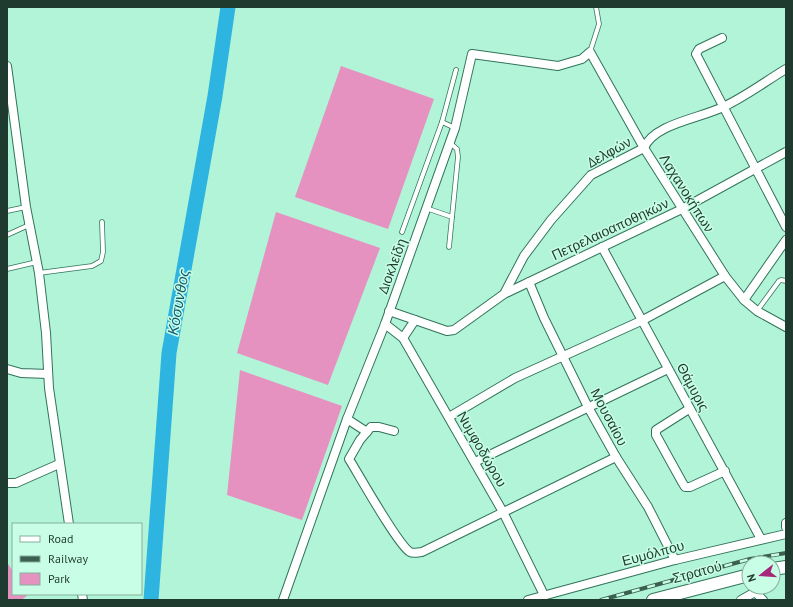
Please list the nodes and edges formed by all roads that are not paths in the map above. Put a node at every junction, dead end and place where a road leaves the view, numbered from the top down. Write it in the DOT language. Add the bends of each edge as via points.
graph roads {
  1 [pos="596,7"];
  2 [pos="722,38"];
  3 [pos="590,52"];
  4 [pos="7,66"];
  5 [pos="786,69"];
  6 [pos="456,70"];
  7 [pos="724,107"];
  8 [pos="442,122"];
  9 [pos="455,128"];
  10 [pos="450,142"];
  11 [pos="644,148"];
  12 [pos="786,152"];
  13 [pos="754,169"];
  14 [pos="26,207"];
  15 [pos="426,208"];
  16 [pos="682,209"];
  17 [pos="7,211"];
  18 [pos="452,217"];
  19 [pos="102,222"];
  20 [pos="30,224"];
  21 [pos="786,227"];
  22 [pos="402,232"];
  23 [pos="7,235"];
  24 [pos="786,240"];
  25 [pos="449,247"];
  26 [pos="602,247"];
  27 [pos="37,262"];
  28 [pos="7,269"];
  29 [pos="39,272"];
  30 [pos="725,276"];
  31 [pos="786,281"];
  32 [pos="529,282"];
  33 [pos="504,294"];
  34 [pos="744,300"];
  35 [pos="389,311"];
  36 [pos="757,311"];
  37 [pos="415,320"];
  38 [pos="643,320"];
  39 [pos="385,324"];
  40 [pos="786,327"];
  41 [pos="403,338"];
  42 [pos="563,356"];
  43 [pos="7,369"];
  44 [pos="668,369"];
  45 [pos="48,374"];
  46 [pos="588,407"];
  47 [pos="689,409"];
  48 [pos="449,417"];
  49 [pos="347,420"];
  50 [pos="394,431"];
  51 [pos="367,432"];
  52 [pos="616,457"];
  53 [pos="475,462"];
  54 [pos="59,464"];
  55 [pos="725,470"];
  56 [pos="7,483"];
  57 [pos="503,512"];
  58 [pos="69,523"];
  59 [pos="786,523"];
  60 [pos="786,527"];
  61 [pos="786,534"];
  62 [pos="761,539"];
  63 [pos="675,560"];
  64 [pos="741,576"];
  65 [pos="544,596"];
  66 [pos="283,600"];
  67 [pos="528,600"];
  68 [pos="653,600"];
  1 -- 3 [label="lane" via="599,24"];
  2 -- 7 [label="street" via="698,49 696,54"];
  3 -- 9 [label="street, Διοκλείδη" via="582,59 558,66 472,54"];
  3 -- 11 [label="street, Λαχανοκήπων"];
  4 -- 14 [label="street"];
  5 -- 7 [label="street, Δελφών"];
  6 -- 8 [label="lane"];
  7 -- 11 [label="street, Δελφών" via="681,122 657,134 648,140"];
  7 -- 13 [label="street"];
  8 -- 9 [label="lane"];
  8 -- 22 [label="lane"];
  9 -- 10 [label="street, Διοκλείδη"];
  10 -- 15 [label="street, Διοκλείδη"];
  10 -- 18 [label="lane" via="457,149 458,157"];
  11 -- 16 [label="street, Λαχανοκήπων"];
  11 -- 33 [label="street, Δελφών" via="591,175 551,220 524,256"];
  12 -- 13 [label="street, Πετρελαιοαποθηκών"];
  13 -- 16 [label="street, Πετρελαιοαποθηκών"];
  13 -- 21 [label="street"];
  14 -- 17 [label="lane"];
  14 -- 20 [label="street"];
  15 -- 18 [label="lane"];
  15 -- 35 [label="street, Διοκλείδη"];
  16 -- 26 [label="street, Πετρελαιοαποθηκών"];
  16 -- 30 [label="street, Λαχανοκήπων"];
  18 -- 25 [label="lane"];
  19 -- 29 [label="lane" via="101,261 92,266"];
  20 -- 23 [label="lane"];
  20 -- 27 [label="street"];
  24 -- 34 [label="street"];
  26 -- 32 [label="street, Πετρελαιοαποθηκών"];
  26 -- 38 [label="street, Θάμυρις"];
  27 -- 28 [label="lane"];
  27 -- 29 [label="street"];
  29 -- 45 [label="street"];
  30 -- 34 [label="street, Λαχανοκήπων"];
  30 -- 38 [label="street"];
  31 -- 36 [label="lane" via="779,281"];
  32 -- 33 [label="street, Πετρελαιοαποθηκών"];
  32 -- 42 [label="street, Μουσαίου"];
  33 -- 37 [label="street, Πετρελαιοαποθηκών" via="454,330 447,331"];
  34 -- 36 [label="street, Λαχανοκήπων"];
  35 -- 37 [label="street"];
  35 -- 39 [label="street, Διοκλείδη"];
  36 -- 40 [label="street, Λαχανοκήπων"];
  37 -- 41 [label="street"];
  38 -- 42 [label="street"];
  38 -- 44 [label="street, Θάμυρις"];
  39 -- 41 [label="street, Νυμφοδώρου"];
  39 -- 49 [label="street, Διοκλείδη"];
  41 -- 48 [label="street, Νυμφοδώρου"];
  42 -- 46 [label="street, Μουσαίου"];
  42 -- 48 [label="street" via="515,378"];
  43 -- 45 [label="street" via="21,373"];
  44 -- 46 [label="street"];
  44 -- 47 [label="street, Θάμυρις"];
  45 -- 54 [label="street"];
  46 -- 52 [label="street, Μουσαίου"];
  46 -- 53 [label="street"];
  47 -- 55 [label="street, Θάμυρις"];
  47 -- 55 [label="street" via="656,430 656,435 682,482 685,487 690,487"];
  48 -- 53 [label="street, Νυμφοδώρου"];
  49 -- 51 [label="street"];
  49 -- 66 [label="street, Διοκλείδη"];
  50 -- 51 [label="street" via="373,426"];
  51 -- 57 [label="street" via="349,459 398,539 409,551 422,552"];
  52 -- 57 [label="street"];
  52 -- 63 [label="street, Μουσαίου" via="648,507"];
  53 -- 57 [label="street, Νυμφοδώρου"];
  54 -- 56 [label="street" via="16,482"];
  54 -- 58 [label="street"];
  55 -- 62 [label="street, Θάμυρις"];
  57 -- 65 [label="street, Νυμφοδώρου"];
  59 -- 60 [label="street"];
  61 -- 62 [label="street, Ευμόλπου"];
  62 -- 63 [label="street, Ευμόλπου"];
  63 -- 65 [label="street, Ευμόλπου"];
  64 -- 68 [label="main road, Στρατού"];
  65 -- 67 [label="street, Ευμόλπου"];
}
